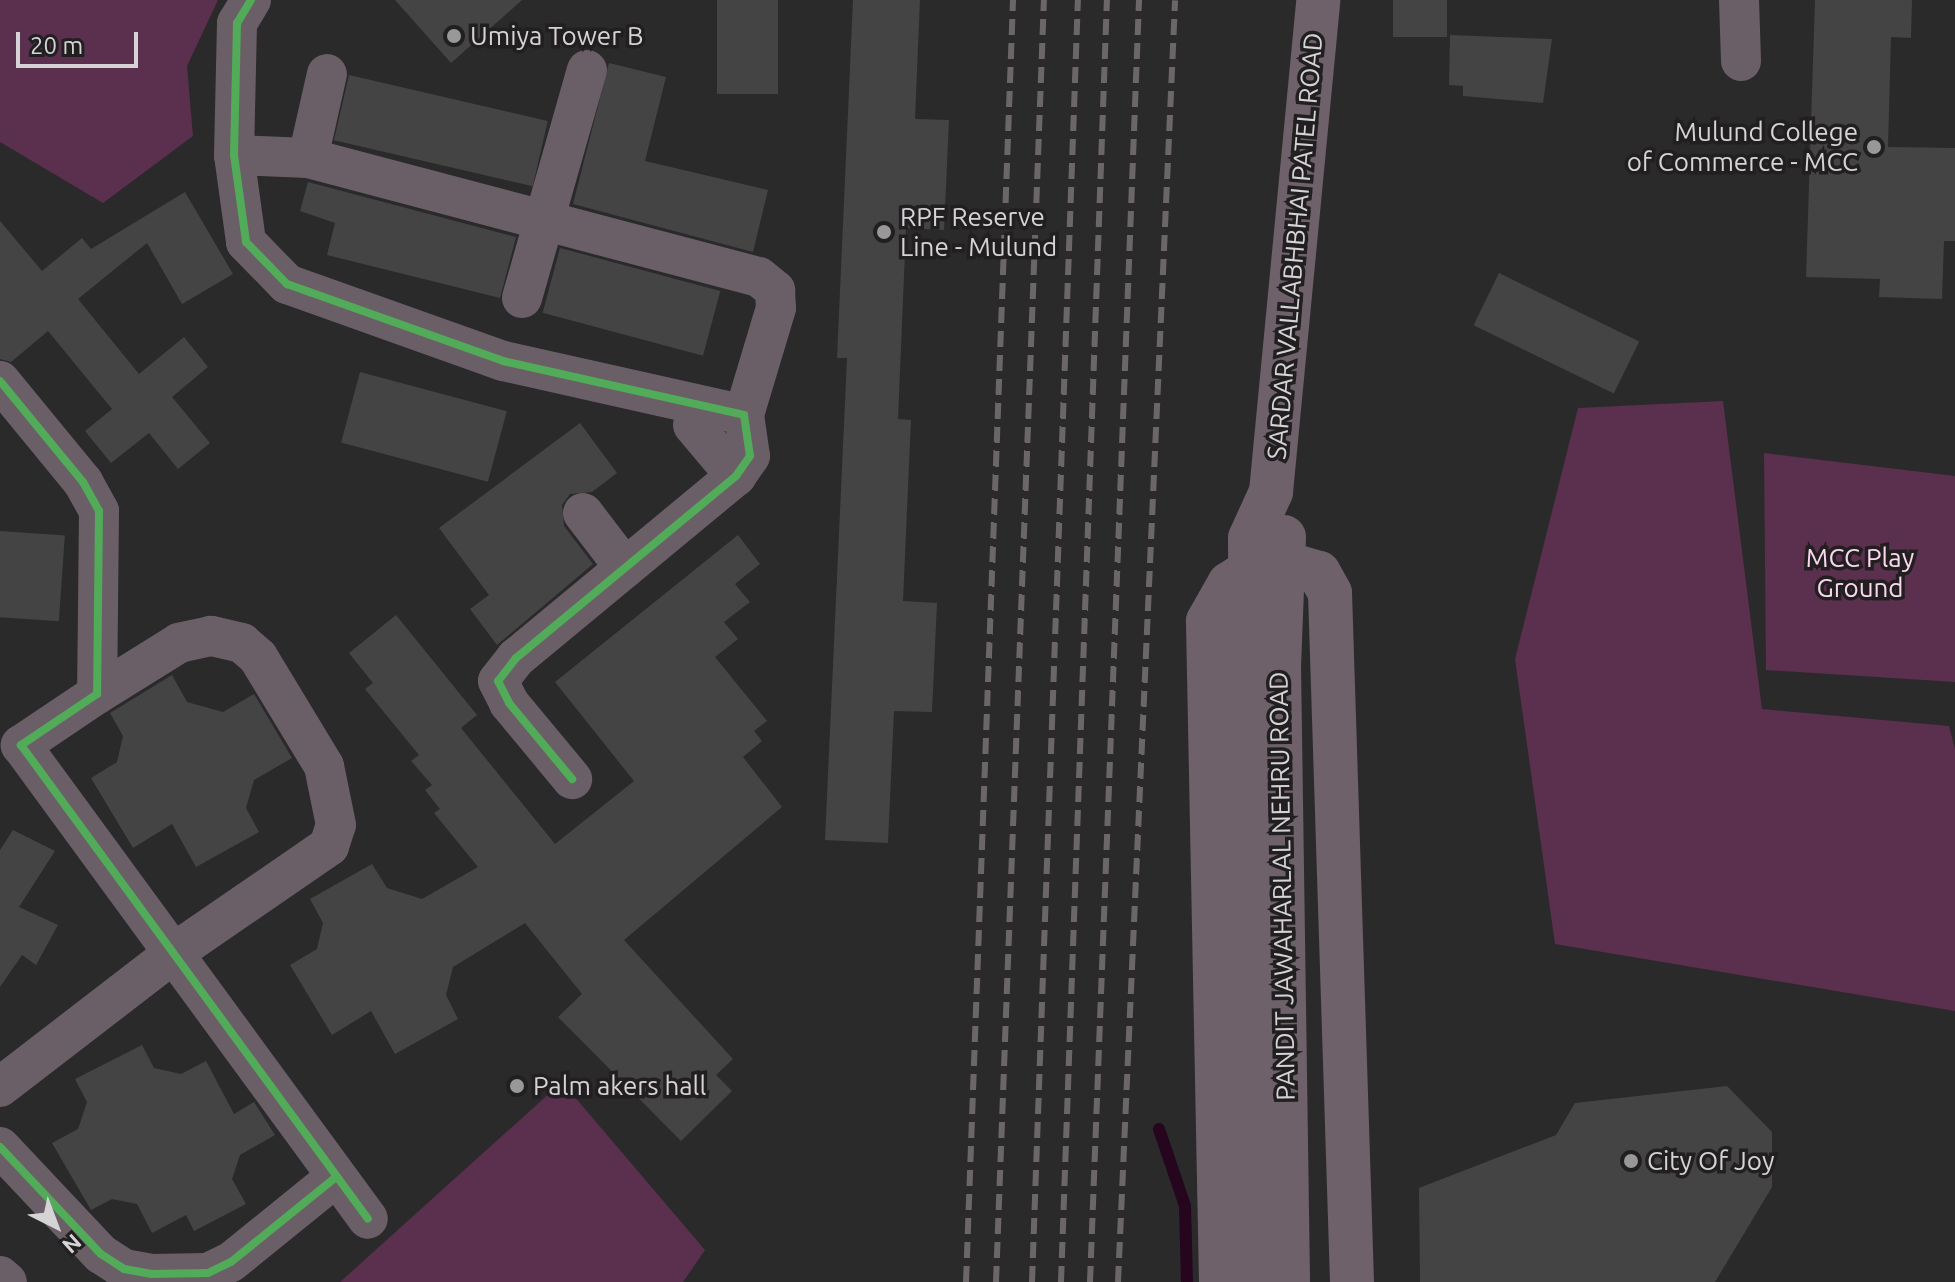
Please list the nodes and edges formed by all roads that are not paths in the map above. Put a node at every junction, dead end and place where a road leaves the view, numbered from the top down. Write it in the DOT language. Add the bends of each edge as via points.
graph roads {
  1 [pos="251,0"];
  2 [pos="1318,0"];
  3 [pos="1739,0"];
  4 [pos="1741,61"];
  5 [pos="587,70"];
  6 [pos="327,74"];
  7 [pos="234,155"];
  8 [pos="308,158"];
  9 [pos="544,222"];
  10 [pos="522,298"];
  11 [pos="0,381"];
  12 [pos="744,415"];
  13 [pos="693,425"];
  14 [pos="727,466"];
  15 [pos="583,513"];
  16 [pos="616,557"];
  17 [pos="1266,567"];
  18 [pos="97,694"];
  19 [pos="10,741"];
  20 [pos="572,779"];
  21 [pos="175,952"];
  22 [pos="0,1087"];
  23 [pos="0,1147"];
  24 [pos="336,1177"];
  25 [pos="1270,1210"];
  26 [pos="368,1219"];
  27 [pos="0,1276"];
  28 [pos="7,1282"];
  29 [pos="1221,1282"];
  30 [pos="1253,1282"];
  31 [pos="1288,1282"];
  32 [pos="1352,1282"];
  1 -- 7 [label="street" via="237,23"];
  2 -- 17 [label="main road, SARDAR VALLABHBHAI PATEL ROAD" via="1271,492 1250,538"];
  3 -- 4 [label="street"];
  5 -- 9 [label="street"];
  6 -- 8 [label="street"];
  7 -- 8 [label="street"];
  7 -- 12 [label="street" via="246,242 287,284 503,361"];
  8 -- 9 [label="street"];
  9 -- 10 [label="street"];
  9 -- 12 [label="street" via="766,281 775,290 776,308"];
  11 -- 18 [label="street" via="83,482 99,511"];
  12 -- 14 [label="street" via="750,456"];
  13 -- 14 [label="street"];
  14 -- 16 [label="street"];
  15 -- 16 [label="street"];
  16 -- 20 [label="street" via="498,681"];
  17 -- 25 [label="main road, PANDIT JAWAHARLAL NEHRU ROAD" via="1279,665"];
  17 -- 25 [label="main road, PANDIT JAWAHARLAL NEHRU ROAD" via="1246,664"];
  17 -- 29 [label="main road" via="1229,584 1208,621"];
  17 -- 32 [label="main road" via="1319,573 1330,593"];
  18 -- 19 [label="street"];
  18 -- 21 [label="street" via="179,643 211,636 242,643 258,657 324,766 336,825 329,846"];
  19 -- 21 [label="street"];
  21 -- 22 [label="street"];
  21 -- 24 [label="street"];
  23 -- 24 [label="street" via="101,1254 124,1269 151,1274 208,1273 231,1262"];
  24 -- 26 [label="street"];
  25 -- 30 [label="main road, PANDIT JAWAHARLAL NEHRU ROAD"];
  25 -- 31 [label="main road, PANDIT JAWAHARLAL NEHRU ROAD"];
  27 -- 28 [label="street"];
}
